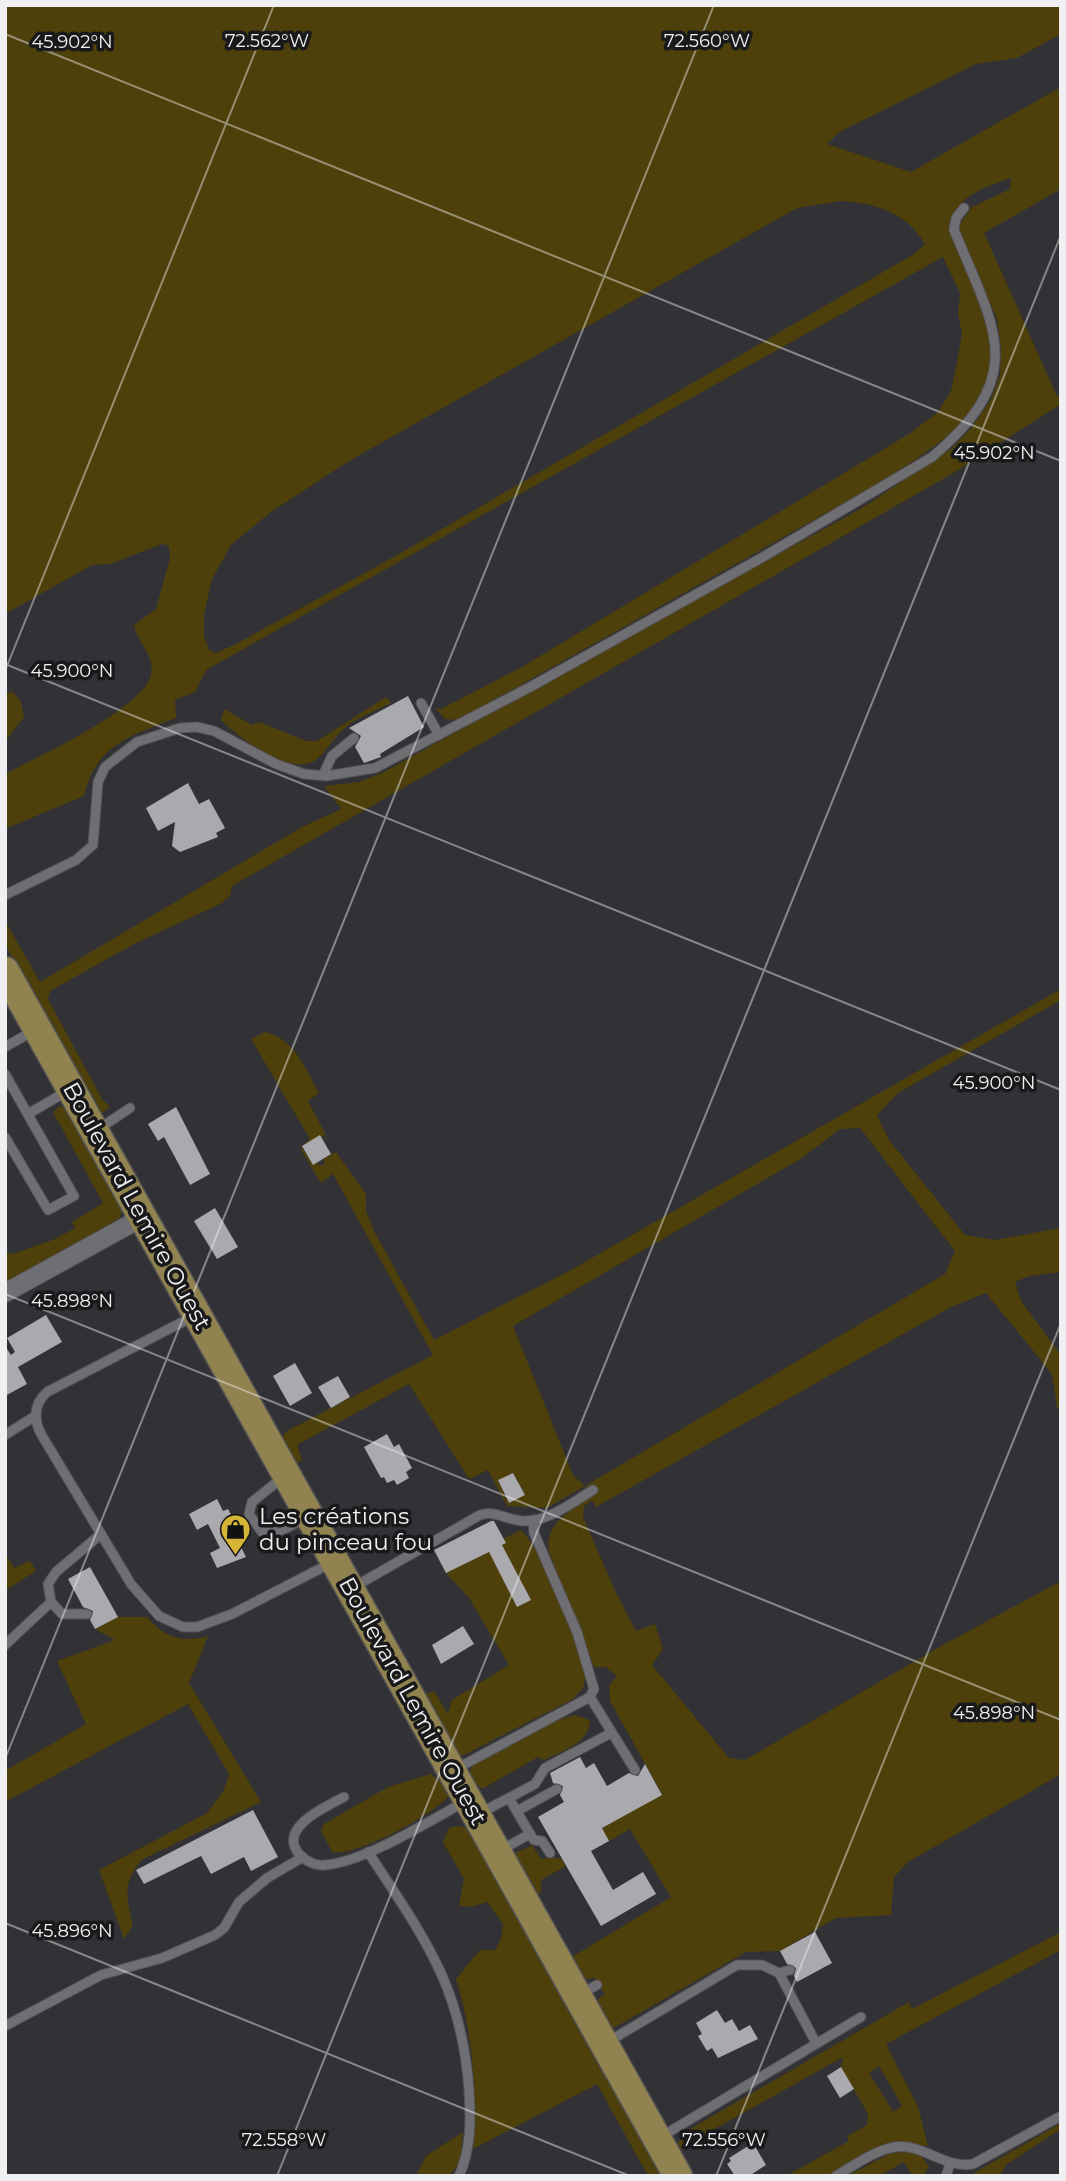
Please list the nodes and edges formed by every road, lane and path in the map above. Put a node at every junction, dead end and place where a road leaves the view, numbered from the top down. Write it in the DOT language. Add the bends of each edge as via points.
graph roads {
  1 [pos="964,208"];
  2 [pos="421,703"];
  3 [pos="439,735"];
  4 [pos="354,738"];
  5 [pos="323,775"];
  6 [pos="5,895"];
  7 [pos="5,971"];
  8 [pos="37,1028"];
  9 [pos="5,1048"];
  10 [pos="5,1074"];
  11 [pos="71,1088"];
  12 [pos="130,1108"];
  13 [pos="28,1114"];
  14 [pos="95,1131"];
  15 [pos="5,1137"];
  16 [pos="143,1217"];
  17 [pos="5,1293"];
  18 [pos="197,1314"];
  19 [pos="35,1416"];
  20 [pos="5,1435"];
  21 [pos="286,1475"];
  22 [pos="593,1490"];
  23 [pos="309,1515"];
  24 [pos="533,1520"];
  25 [pos="102,1534"];
  26 [pos="335,1561"];
  27 [pos="351,1589"];
  28 [pos="51,1602"];
  29 [pos="87,1614"];
  30 [pos="5,1645"];
  31 [pos="590,1697"];
  32 [pos="611,1733"];
  33 [pos="635,1770"];
  34 [pos="452,1771"];
  35 [pos="557,1789"];
  36 [pos="344,1797"];
  37 [pos="509,1798"];
  38 [pos="473,1807"];
  39 [pos="517,1811"];
  40 [pos="530,1834"];
  41 [pos="368,1852"];
  42 [pos="497,1852"];
  43 [pos="550,1853"];
  44 [pos="303,1857"];
  45 [pos="790,1970"];
  46 [pos="779,1973"];
  47 [pos="861,2017"];
  48 [pos="5,2026"];
  49 [pos="816,2043"];
  50 [pos="604,2044"];
  51 [pos="1061,2116"];
  52 [pos="657,2139"];
  53 [pos="950,2164"];
  54 [pos="459,2176"];
  55 [pos="678,2176"];
  56 [pos="836,2176"];
  57 [pos="946,2176"];
  1 -- 3 [label="lane" via="954,230 988,308 997,349 990,390 953,439 932,457 763,557"];
  2 -- 3 [label="lane"];
  3 -- 5 [label="lane" via="375,768"];
  4 -- 5 [label="lane" via="332,756"];
  5 -- 6 [label="lane" via="288,769 197,727 136,742 105,767 97,782 93,845 76,860"];
  7 -- 8 [label="main road, Boulevard Lemire Ouest"];
  8 -- 9 [label="lane"];
  8 -- 11 [label="main road, Boulevard Lemire Ouest"];
  10 -- 13 [label="lane"];
  11 -- 13 [label="lane"];
  11 -- 14 [label="main road, Boulevard Lemire Ouest"];
  12 -- 14 [label="lane"];
  13 -- 15 [label="lane" via="74,1196 48,1210"];
  14 -- 16 [label="main road, Boulevard Lemire Ouest"];
  16 -- 17 [label="street"];
  16 -- 18 [label="main road, Boulevard Lemire Ouest"];
  18 -- 19 [label="lane" via="47,1392"];
  18 -- 21 [label="main road, Boulevard Lemire Ouest"];
  19 -- 20 [label="lane"];
  19 -- 25 [label="lane" via="41,1434"];
  21 -- 23 [label="main road, Boulevard Lemire Ouest"];
  21 -- 23 [label="lane" via="252,1502 249,1514 262,1532 271,1533"];
  22 -- 24 [label="lane" via="553,1514"];
  23 -- 26 [label="main road, Boulevard Lemire Ouest"];
  24 -- 27 [label="lane" via="480,1515"];
  24 -- 31 [label="lane" via="534,1533 584,1654 594,1689"];
  25 -- 26 [label="lane" via="147,1603 159,1616 183,1627 197,1627 232,1614"];
  25 -- 28 [label="lane" via="56,1572 48,1584"];
  26 -- 27 [label="main road, Boulevard Lemire Ouest"];
  27 -- 34 [label="main road, Boulevard Lemire Ouest"];
  28 -- 29 [label="lane" via="61,1614"];
  28 -- 30 [label="lane"];
  31 -- 32 [label="lane"];
  31 -- 34 [label="lane"];
  32 -- 33 [label="lane"];
  32 -- 37 [label="lane" via="545,1768 535,1784"];
  34 -- 38 [label="main road, Boulevard Lemire Ouest"];
  35 -- 39 [label="lane"];
  36 -- 44 [label="lane" via="314,1812 299,1828 295,1845"];
  37 -- 38 [label="lane"];
  37 -- 39 [label="lane"];
  38 -- 41 [label="lane"];
  38 -- 42 [label="main road, Boulevard Lemire Ouest"];
  39 -- 40 [label="lane"];
  40 -- 42 [label="lane"];
  40 -- 43 [label="lane"];
  41 -- 44 [label="lane" via="323,1866"];
  41 -- 54 [label="lane" via="432,1950 460,2024 470,2128"];
  42 -- 50 [label="main road, Boulevard Lemire Ouest" via="587,1990"];
  44 -- 48 [label="lane" via="267,1878 239,1902 215,1935 162,1958 101,1975"];
  45 -- 46 [label="lane"];
  46 -- 49 [label="lane"];
  46 -- 50 [label="lane" via="762,1965 737,1965"];
  47 -- 49 [label="lane"];
  49 -- 52 [label="lane"];
  50 -- 52 [label="main road, Boulevard Lemire Ouest"];
  51 -- 53 [label="lane" via="990,2158 958,2167"];
  52 -- 55 [label="main road, Boulevard Lemire Ouest"];
  53 -- 56 [label="lane" via="919,2150 893,2147"];
  53 -- 57 [label="lane"];
}
